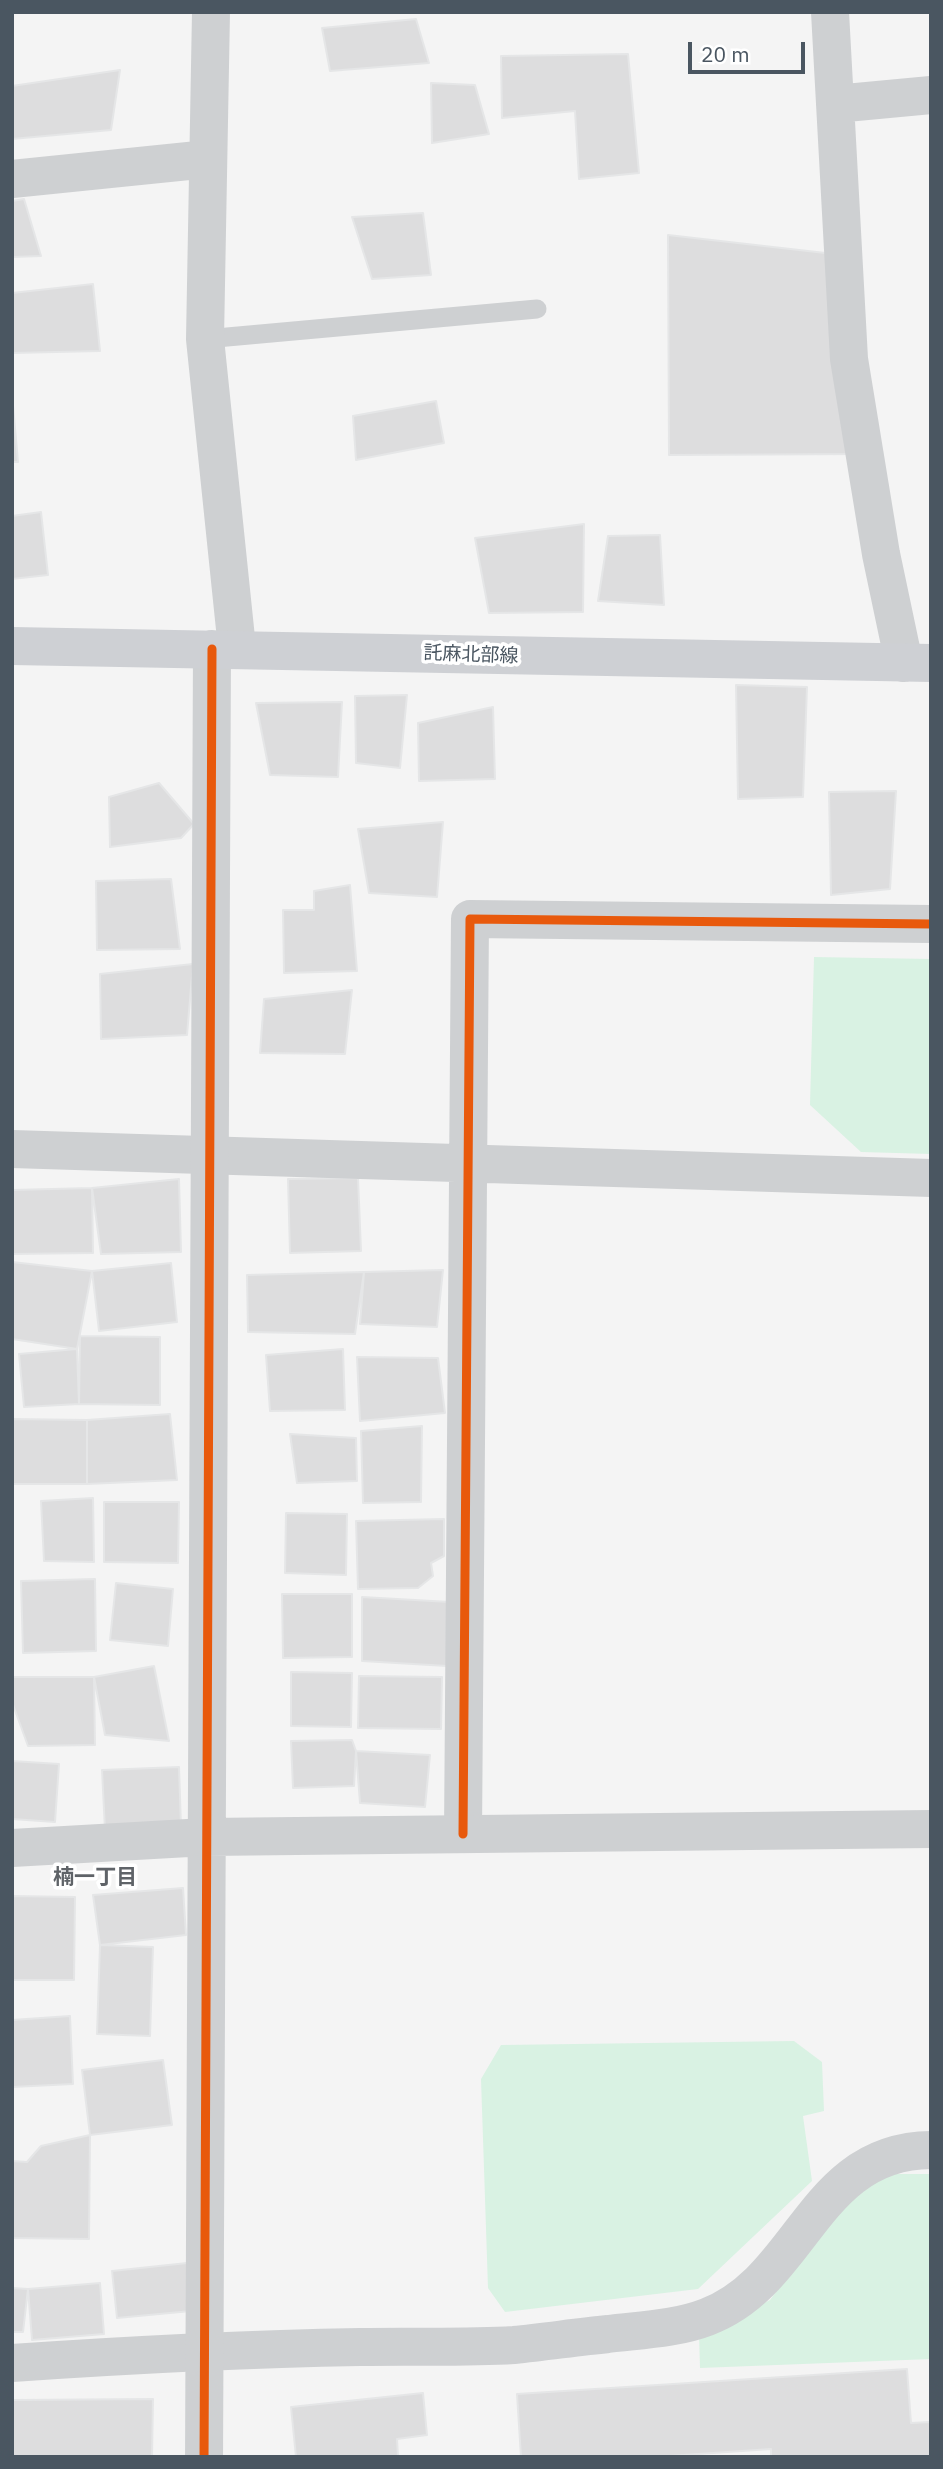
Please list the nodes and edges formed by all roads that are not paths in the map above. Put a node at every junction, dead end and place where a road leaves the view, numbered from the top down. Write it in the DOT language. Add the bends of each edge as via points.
graph roads {
  1 [pos="211,12"];
  2 [pos="830,12"];
  3 [pos="931,95"];
  4 [pos="835,104"];
  5 [pos="208,159"];
  6 [pos="12,179"];
  7 [pos="537,309"];
  8 [pos="205,339"];
  9 [pos="12,646"];
  10 [pos="225,648"];
  11 [pos="917,663"];
  12 [pos="931,924"];
  13 [pos="12,1149"];
  14 [pos="210,1154"];
  15 [pos="467,1164"];
  16 [pos="931,1178"];
  17 [pos="931,1829"];
  18 [pos="463,1834"];
  19 [pos="206,1837"];
  20 [pos="12,1848"];
  21 [pos="931,2150"];
  22 [pos="204,2349"];
  23 [pos="12,2363"];
  24 [pos="204,2457"];
  1 -- 5 [label="street"];
  2 -- 4 [label="street"];
  3 -- 4 [label="street"];
  4 -- 11 [label="street" via="849,359 881,554"];
  5 -- 6 [label="street"];
  5 -- 8 [label="street"];
  7 -- 8 [label="lane"];
  8 -- 10 [label="street"];
  9 -- 10 [label="main road, 託麻北部線"];
  10 -- 11 [label="main road, 託麻北部線"];
  10 -- 14 [label="street"];
  12 -- 15 [label="street" via="470,919"];
  13 -- 14 [label="street"];
  14 -- 15 [label="street"];
  14 -- 19 [label="street"];
  15 -- 16 [label="street"];
  15 -- 18 [label="street"];
  17 -- 18 [label="street"];
  18 -- 19 [label="street"];
  19 -- 20 [label="street"];
  19 -- 22 [label="street"];
  21 -- 22 [label="street" via="883,2157 855,2172 757,2287 736,2304 705,2318 671,2327 512,2345"];
  22 -- 23 [label="street"];
  22 -- 24 [label="street"];
}
